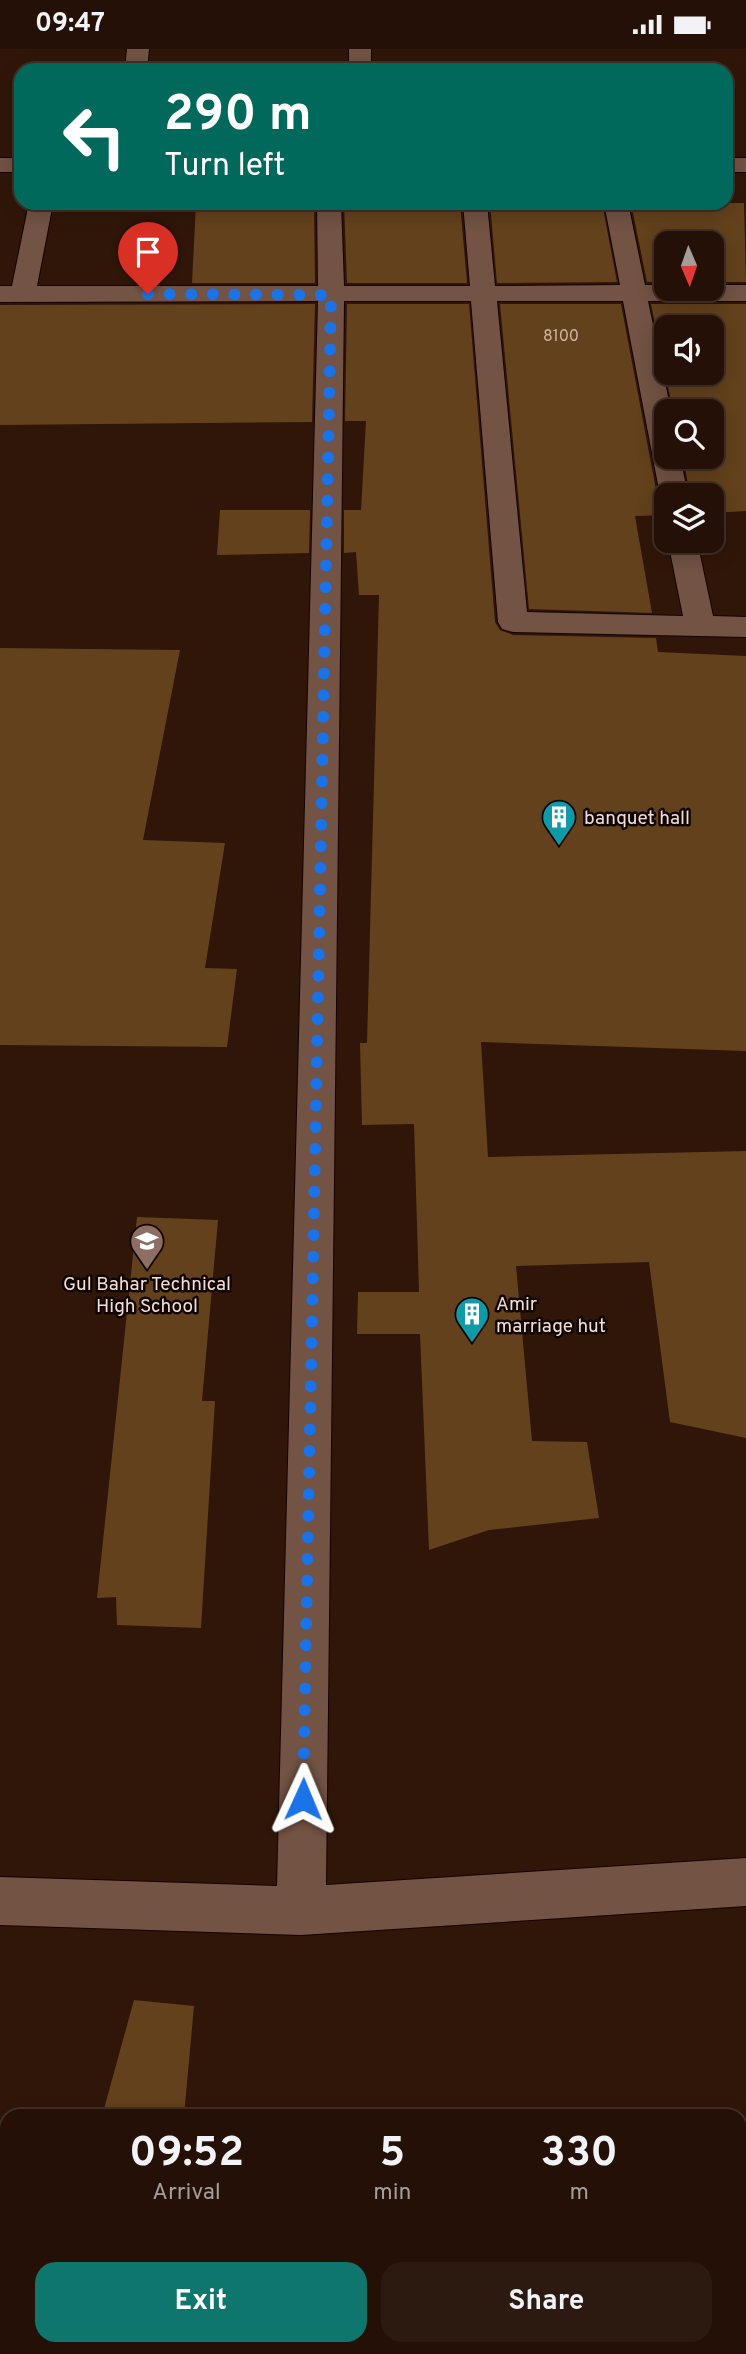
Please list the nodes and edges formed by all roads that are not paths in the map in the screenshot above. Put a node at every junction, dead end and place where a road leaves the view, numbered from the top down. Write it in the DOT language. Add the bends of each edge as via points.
graph roads {
  1 [pos="39,210"];
  2 [pos="329,210"];
  3 [pos="476,210"];
  4 [pos="617,210"];
  5 [pos="746,293"];
  6 [pos="12,294"];
  7 [pos="484,294"];
  8 [pos="634,294"];
  9 [pos="331,295"];
  10 [pos="672,483"];
  11 [pos="685,553"];
  12 [pos="699,626"];
  13 [pos="746,627"];
  14 [pos="746,1882"];
  15 [pos="0,1901"];
  16 [pos="300,1911"];
  1 -- 6 [label="street"];
  2 -- 9 [label="street"];
  3 -- 7 [label="street"];
  4 -- 8 [label="street"];
  5 -- 8 [label="street"];
  6 -- 9 [label="street"];
  7 -- 8 [label="street"];
  7 -- 9 [label="street"];
  7 -- 12 [label="street" via="513,622"];
  8 -- 10 [label="street"];
  9 -- 16 [label="street"];
  11 -- 12 [label="street"];
  12 -- 13 [label="street"];
  14 -- 16 [label="street"];
  15 -- 16 [label="street"];
}
